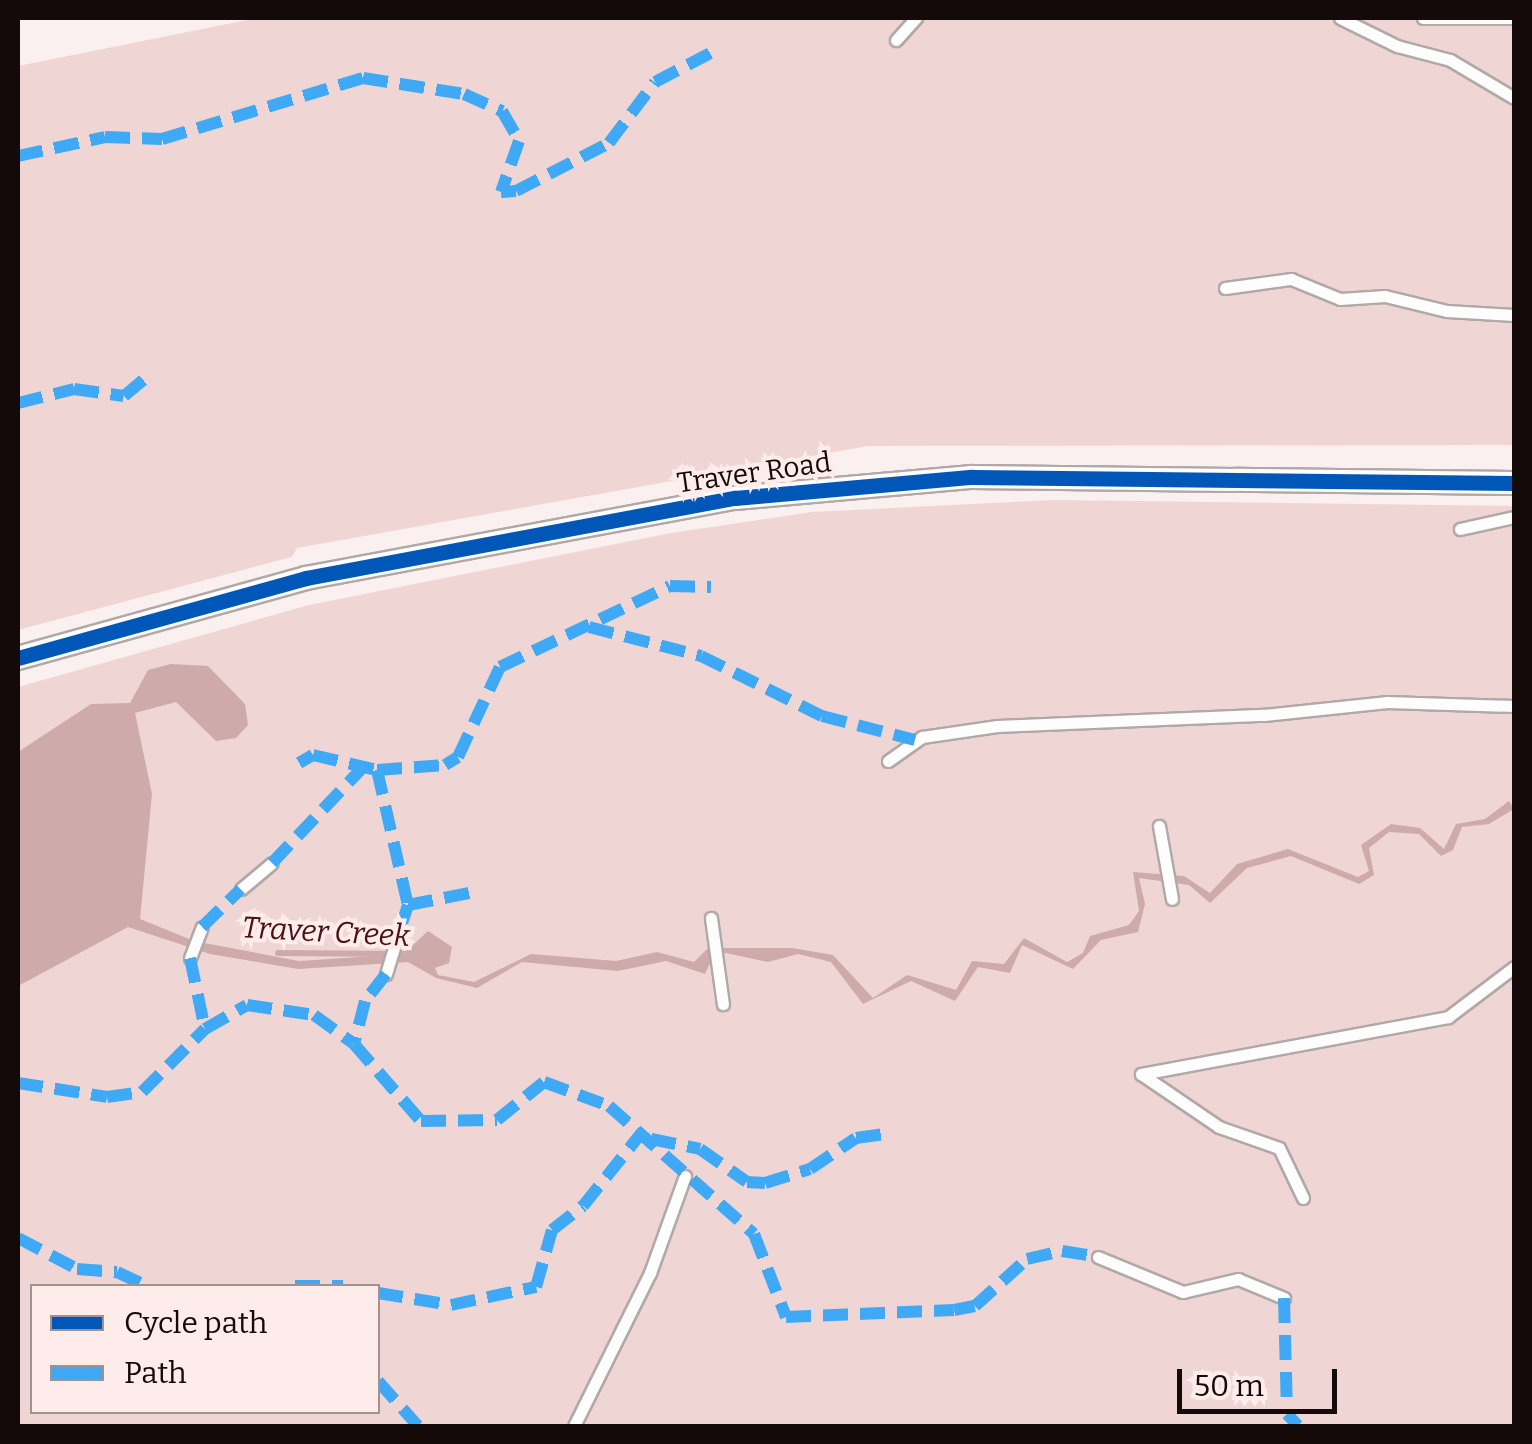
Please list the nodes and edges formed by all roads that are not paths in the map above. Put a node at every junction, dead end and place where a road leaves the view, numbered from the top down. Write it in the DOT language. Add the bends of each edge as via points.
graph roads {
  1 [pos="916,18"];
  2 [pos="1340,18"];
  3 [pos="1423,18"];
  4 [pos="1512,18"];
  5 [pos="896,40"];
  6 [pos="1514,98"];
  7 [pos="1225,288"];
  8 [pos="1514,314"];
  9 [pos="1514,482"];
  10 [pos="1514,518"];
  11 [pos="1460,529"];
  12 [pos="18,658"];
  13 [pos="1514,706"];
  14 [pos="888,760"];
  15 [pos="1159,826"];
  16 [pos="272,863"];
  17 [pos="241,890"];
  18 [pos="1172,899"];
  19 [pos="711,918"];
  20 [pos="202,927"];
  21 [pos="396,942"];
  22 [pos="190,958"];
  23 [pos="1514,967"];
  24 [pos="386,974"];
  25 [pos="723,1004"];
  26 [pos="685,1176"];
  27 [pos="1303,1198"];
  28 [pos="1098,1257"];
  29 [pos="1284,1298"];
  30 [pos="574,1426"];
  1 -- 5 [label="lane"];
  2 -- 6 [label="lane" via="1397,46 1450,60"];
  3 -- 4 [label="lane"];
  7 -- 8 [label="lane" via="1292,278 1340,299 1385,296 1448,311"];
  9 -- 12 [label="street, Traver Road" via="972,477 736,498 306,578"];
  10 -- 11 [label="lane"];
  13 -- 14 [label="lane" via="1387,702 1264,715 998,726 922,737"];
  15 -- 18 [label="lane"];
  16 -- 17 [label="lane"];
  19 -- 25 [label="lane"];
  20 -- 22 [label="lane"];
  21 -- 24 [label="lane"];
  23 -- 27 [label="lane" via="1448,1017 1141,1074 1219,1127 1279,1148"];
  26 -- 30 [label="lane" via="650,1273"];
  28 -- 29 [label="lane" via="1170,1288 1205,1293 1238,1279"];
}
